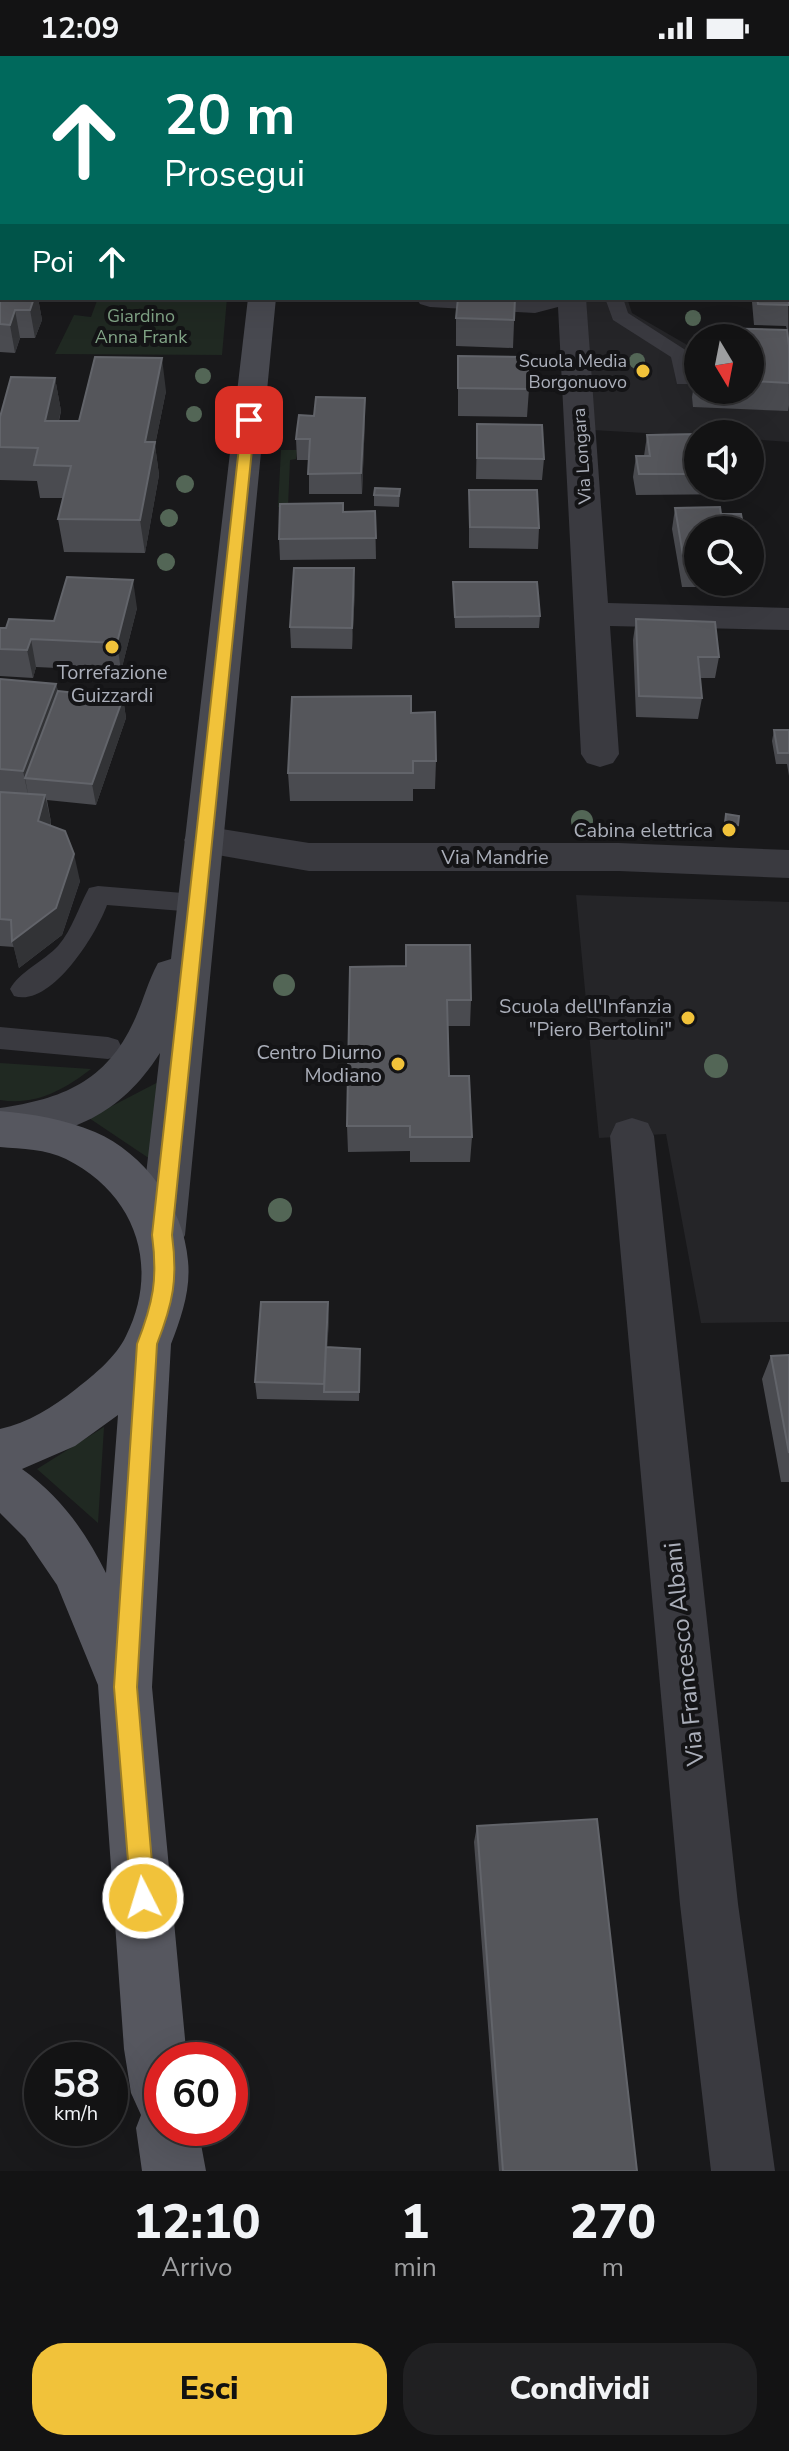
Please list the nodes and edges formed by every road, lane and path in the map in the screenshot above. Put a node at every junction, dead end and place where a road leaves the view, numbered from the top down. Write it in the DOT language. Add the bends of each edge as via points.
graph roads {
  1 [pos="262,300"];
  2 [pos="465,300"];
  3 [pos="551,300"];
  4 [pos="572,300"];
  5 [pos="615,300"];
  6 [pos="684,380"];
  7 [pos="592,614"];
  8 [pos="789,619"];
  9 [pos="600,754"];
  10 [pos="203,840"];
  11 [pos="789,864"];
  12 [pos="195,903"];
  13 [pos="23,989"];
  14 [pos="0,1038"];
  15 [pos="108,1048"];
  16 [pos="0,1128"];
  17 [pos="632,1136"];
  18 [pos="162,1235"];
  19 [pos="147,1344"];
  20 [pos="0,1452"];
  21 [pos="0,1483"];
  22 [pos="125,1687"];
  23 [pos="154,2042"];
  24 [pos="170,2146"];
  25 [pos="174,2171"];
  26 [pos="743,2171"];
  1 -- 10 [label="main road"];
  2 -- 3 [label="street"];
  4 -- 7 [label="street, Via Longara"];
  5 -- 6 [label="lane" via="620,316 680,355"];
  7 -- 8 [label="street"];
  7 -- 9 [label="street, Via Longara"];
  10 -- 11 [label="street, Via Mandrie" via="309,857 619,857"];
  10 -- 12 [label="main road"];
  12 -- 13 [label="lane" via="98,895 89,924 52,971"];
  12 -- 16 [label="main road" via="162,1007 140,1054 86,1103 54,1117"];
  12 -- 18 [label="main road"];
  14 -- 15 [label="lane"];
  16 -- 18 [label="main road" via="52,1135 110,1161 142,1194"];
  17 -- 26 [label="street, Via Francesco Albani" via="709,1904"];
  18 -- 19 [label="main road" via="167,1270 162,1307"];
  19 -- 20 [label="main road" via="114,1389 66,1426"];
  19 -- 22 [label="main road"];
  21 -- 22 [label="main road" via="20,1495 63,1545 96,1609"];
  22 -- 23 [label="main road"];
  24 -- 25 [label="main road"];
}
